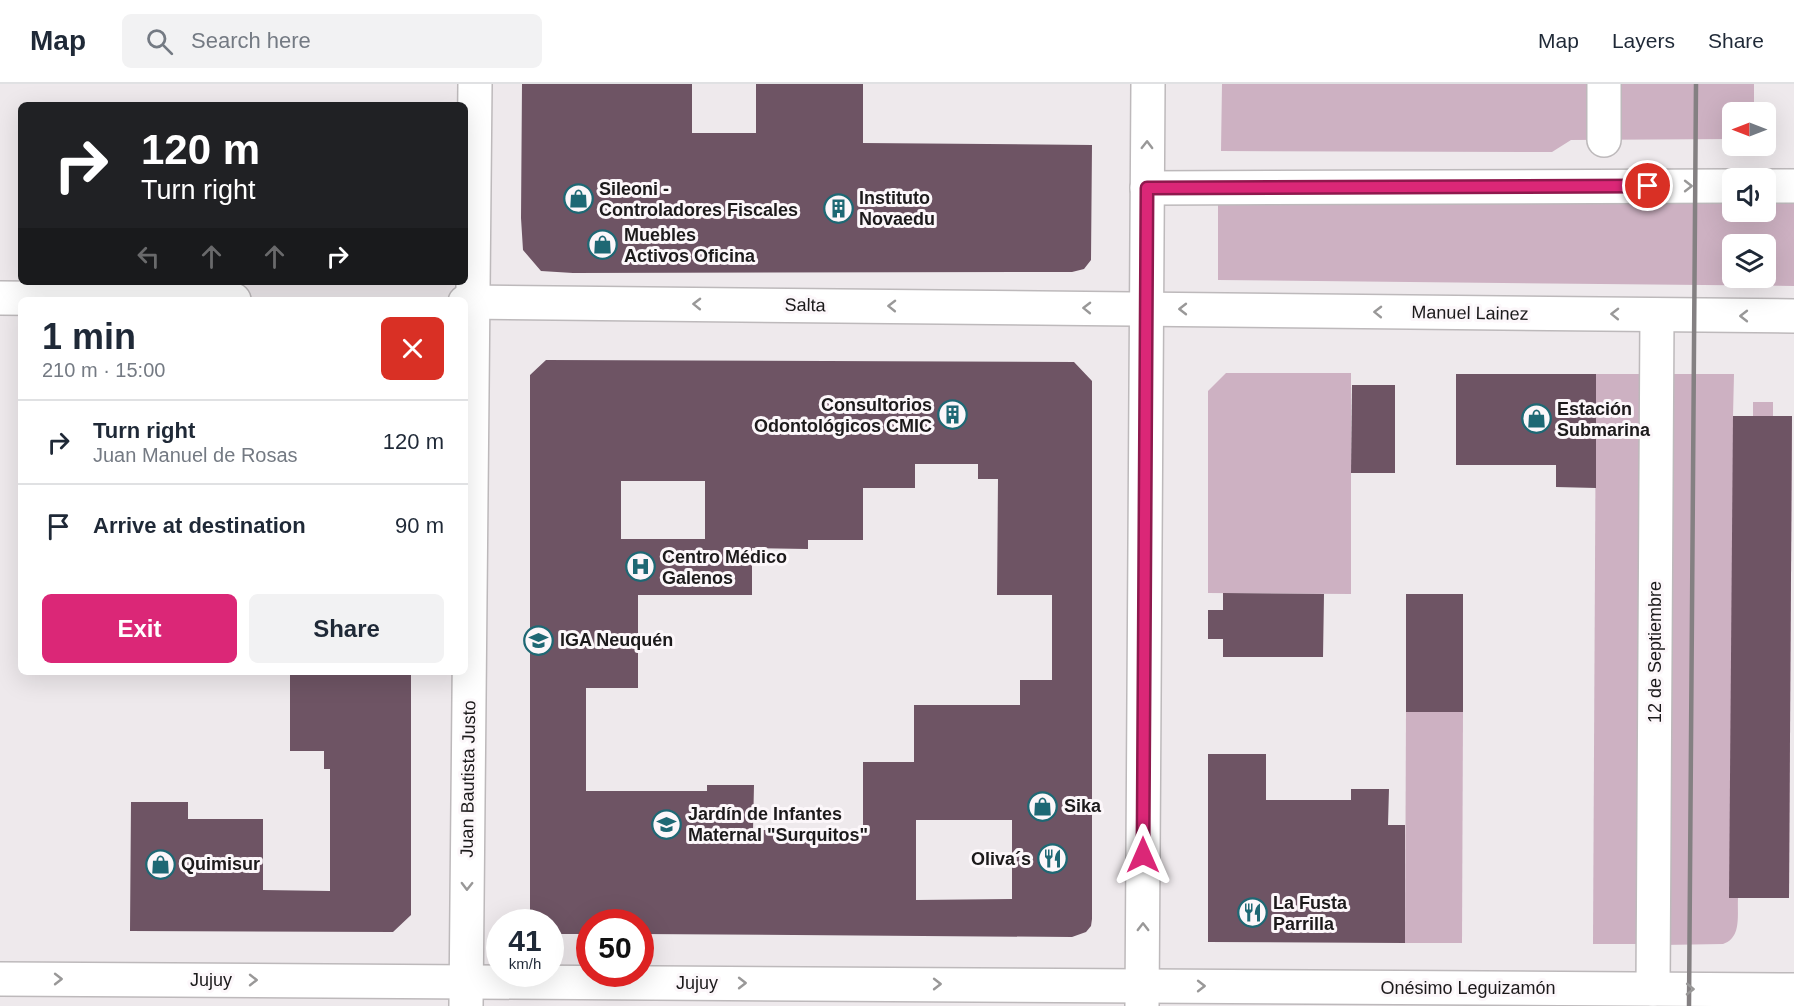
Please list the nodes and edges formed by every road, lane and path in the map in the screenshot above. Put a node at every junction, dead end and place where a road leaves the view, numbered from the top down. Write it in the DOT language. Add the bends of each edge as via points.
graph roads {
  1 [pos="474,84"];
  2 [pos="1148,84"];
  3 [pos="1604,84"];
  4 [pos="1604,140"];
  5 [pos="1722,186"];
  6 [pos="1776,186"];
  7 [pos="1794,186"];
  8 [pos="1147,188"];
  9 [pos="0,298"];
  10 [pos="18,298"];
  11 [pos="469,302"];
  12 [pos="1146,309"];
  13 [pos="1657,315"];
  14 [pos="1794,316"];
  15 [pos="468,533"];
  16 [pos="467,675"];
  17 [pos="0,979"];
  18 [pos="1653,989"];
  19 [pos="1794,990"];
  20 [pos="466,994"];
  21 [pos="1142,996"];
  22 [pos="1577,997"];
  1 -- 11 [label="street, Juan Bautista Justo"];
  8 -- 2 [label="street, one-way"];
  3 -- 4 [label="street"];
  8 -- 5 [label="street, one-way"];
  6 -- 7 [label="street"];
  8 -- 12 [label="street"];
  9 -- 10 [label="street"];
  12 -- 11 [label="street, Salta, one-way"];
  11 -- 15 [label="street, Juan Bautista Justo, one-way"];
  13 -- 12 [label="street, Manuel Lainez, one-way"];
  21 -- 12 [label="street, one-way"];
  14 -- 13 [label="street, Manuel Lainez, one-way"];
  13 -- 18 [label="street, 12 de Septiembre"];
  16 -- 20 [label="street, Juan Bautista Justo, one-way"];
  17 -- 20 [label="street, Jujuy, one-way"];
  18 -- 19 [label="street, Onésimo Leguizamón, one-way"];
  18 -- 22 [label="street, Onésimo Leguizamón"];
  20 -- 21 [label="street, Jujuy, one-way"];
  21 -- 22 [label="street, Onésimo Leguizamón, one-way"];
}
